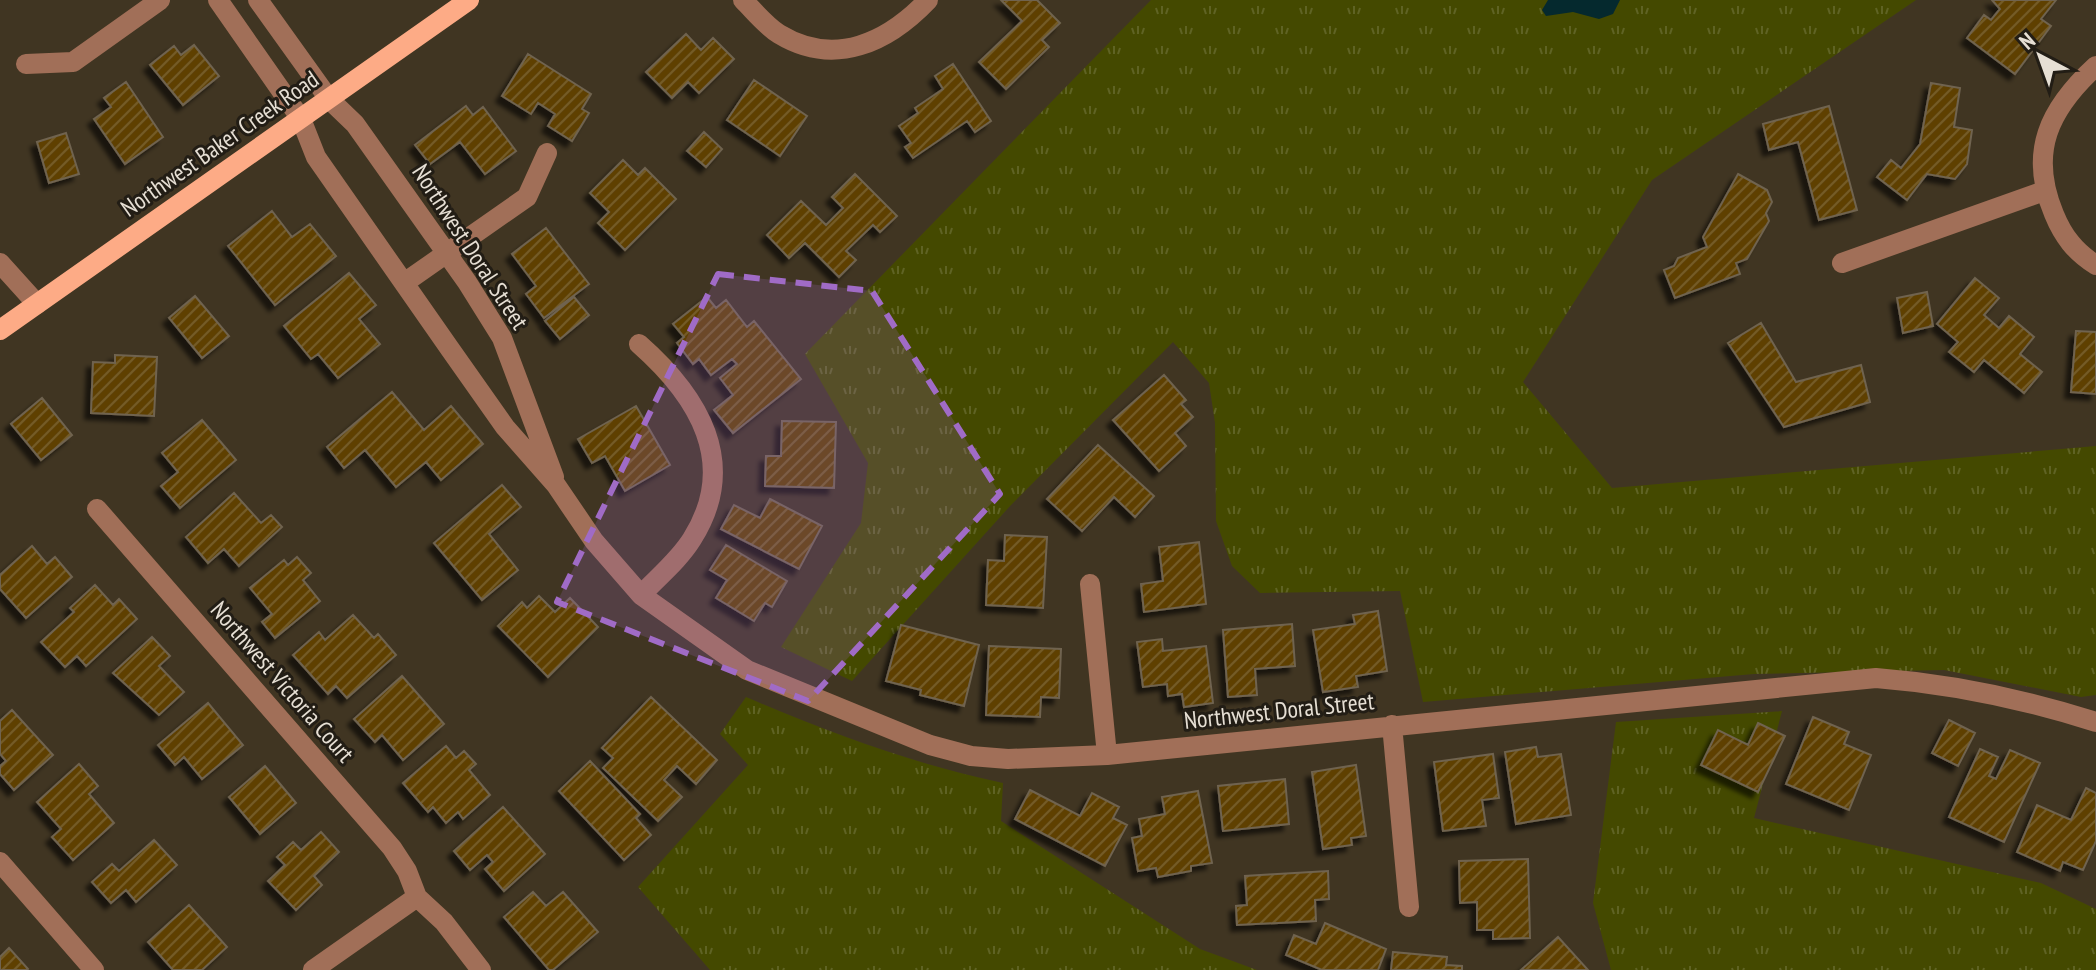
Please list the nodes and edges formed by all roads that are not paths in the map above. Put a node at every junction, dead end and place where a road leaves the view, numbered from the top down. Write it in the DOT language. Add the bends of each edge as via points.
graph roads {
  1 [pos="160,0"];
  2 [pos="218,0"];
  3 [pos="258,0"];
  4 [pos="469,0"];
  5 [pos="743,0"];
  6 [pos="928,0"];
  7 [pos="26,64"];
  8 [pos="2096,66"];
  9 [pos="329,99"];
  10 [pos="301,119"];
  11 [pos="547,153"];
  12 [pos="2044,191"];
  13 [pos="446,253"];
  14 [pos="0,263"];
  15 [pos="1842,263"];
  16 [pos="2096,265"];
  17 [pos="404,283"];
  18 [pos="37,304"];
  19 [pos="0,330"];
  20 [pos="639,344"];
  21 [pos="556,485"];
  22 [pos="97,509"];
  23 [pos="1090,584"];
  24 [pos="641,595"];
  25 [pos="2096,722"];
  26 [pos="1392,725"];
  27 [pos="1107,755"];
  28 [pos="0,862"];
  29 [pos="417,897"];
  30 [pos="1409,907"];
  31 [pos="94,970"];
  32 [pos="313,970"];
  33 [pos="481,970"];
  1 -- 7 [label="street" via="73,62"];
  2 -- 10 [label="street, Northwest Doral Street"];
  3 -- 9 [label="street, Northwest Doral Street"];
  4 -- 9 [label="main road, Northwest Baker Creek Road"];
  5 -- 6 [label="street" via="776,33 818,49 865,45 888,36"];
  8 -- 12 [label="street" via="2072,87 2052,118 2042,148"];
  9 -- 10 [label="main road, Northwest Baker Creek Road"];
  9 -- 13 [label="street, Northwest Doral Street" via="355,124"];
  10 -- 17 [label="street, Northwest Doral Street" via="316,157"];
  10 -- 18 [label="main road, Northwest Baker Creek Road"];
  11 -- 13 [label="street" via="527,197"];
  12 -- 15 [label="street"];
  12 -- 16 [label="street" via="2061,232"];
  13 -- 17 [label="street"];
  13 -- 21 [label="street, Northwest Doral Street" via="502,338"];
  14 -- 18 [label="street"];
  17 -- 21 [label="street, Northwest Doral Street" via="505,427"];
  18 -- 19 [label="main road, Northwest Baker Creek Road"];
  20 -- 24 [label="street" via="664,366 699,414 712,448 709,499 691,541"];
  21 -- 24 [label="street, Northwest Doral Street" via="594,541"];
  22 -- 29 [label="street, Northwest Victoria Court" via="392,848"];
  23 -- 27 [label="street"];
  24 -- 27 [label="street, Northwest Doral Street" via="747,670 930,745 1008,759"];
  25 -- 26 [label="street, Northwest Doral Street" via="2016,698 1876,678"];
  26 -- 27 [label="street, Northwest Doral Street"];
  26 -- 30 [label="street"];
  28 -- 31 [label="street"];
  29 -- 32 [label="street"];
  29 -- 33 [label="street"];
}
